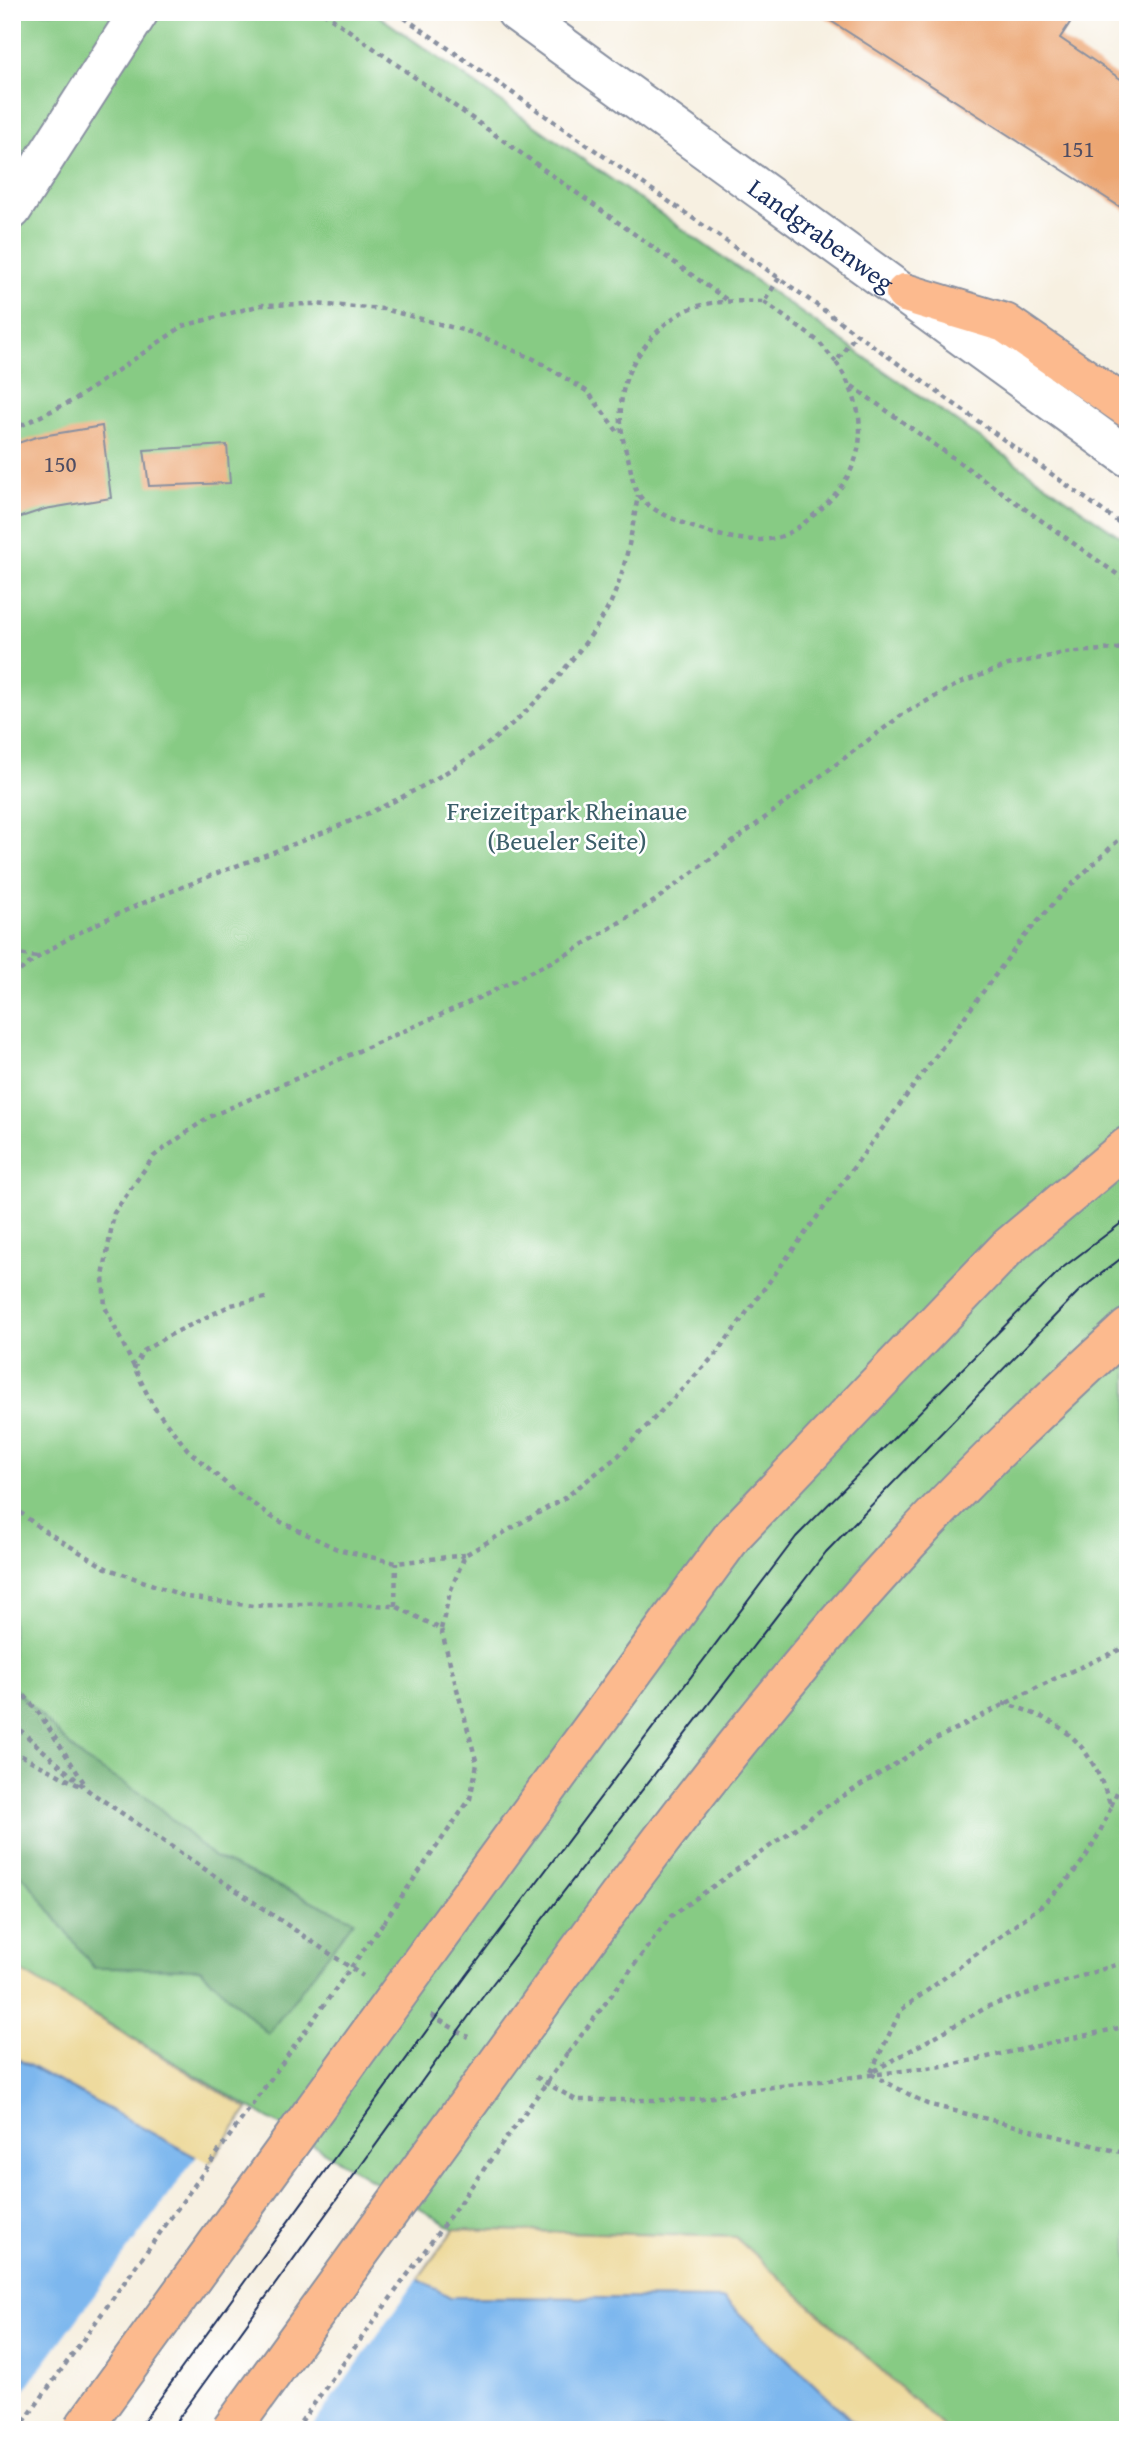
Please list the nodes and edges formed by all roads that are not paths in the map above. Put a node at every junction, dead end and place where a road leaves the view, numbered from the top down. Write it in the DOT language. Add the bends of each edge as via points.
graph roads {
  1 [pos="139,12"];
  2 [pos="516,12"];
  3 [pos="12,210"];
  4 [pos="905,293"];
  5 [pos="1128,408"];
  6 [pos="1128,457"];
  7 [pos="1128,1146"];
  8 [pos="1128,1328"];
  9 [pos="82,2430"];
  10 [pos="232,2430"];
  1 -- 3 [label="street"];
  2 -- 4 [label="street, Landgrabenweg"];
  4 -- 5 [label="highway" via="1006,323"];
  4 -- 6 [label="street, Landgrabenweg"];
  7 -- 9 [label="highway, bridge" via="1008,1247 734,1534"];
  8 -- 10 [label="highway, bridge" via="928,1523 818,1646 616,1898"];
}
